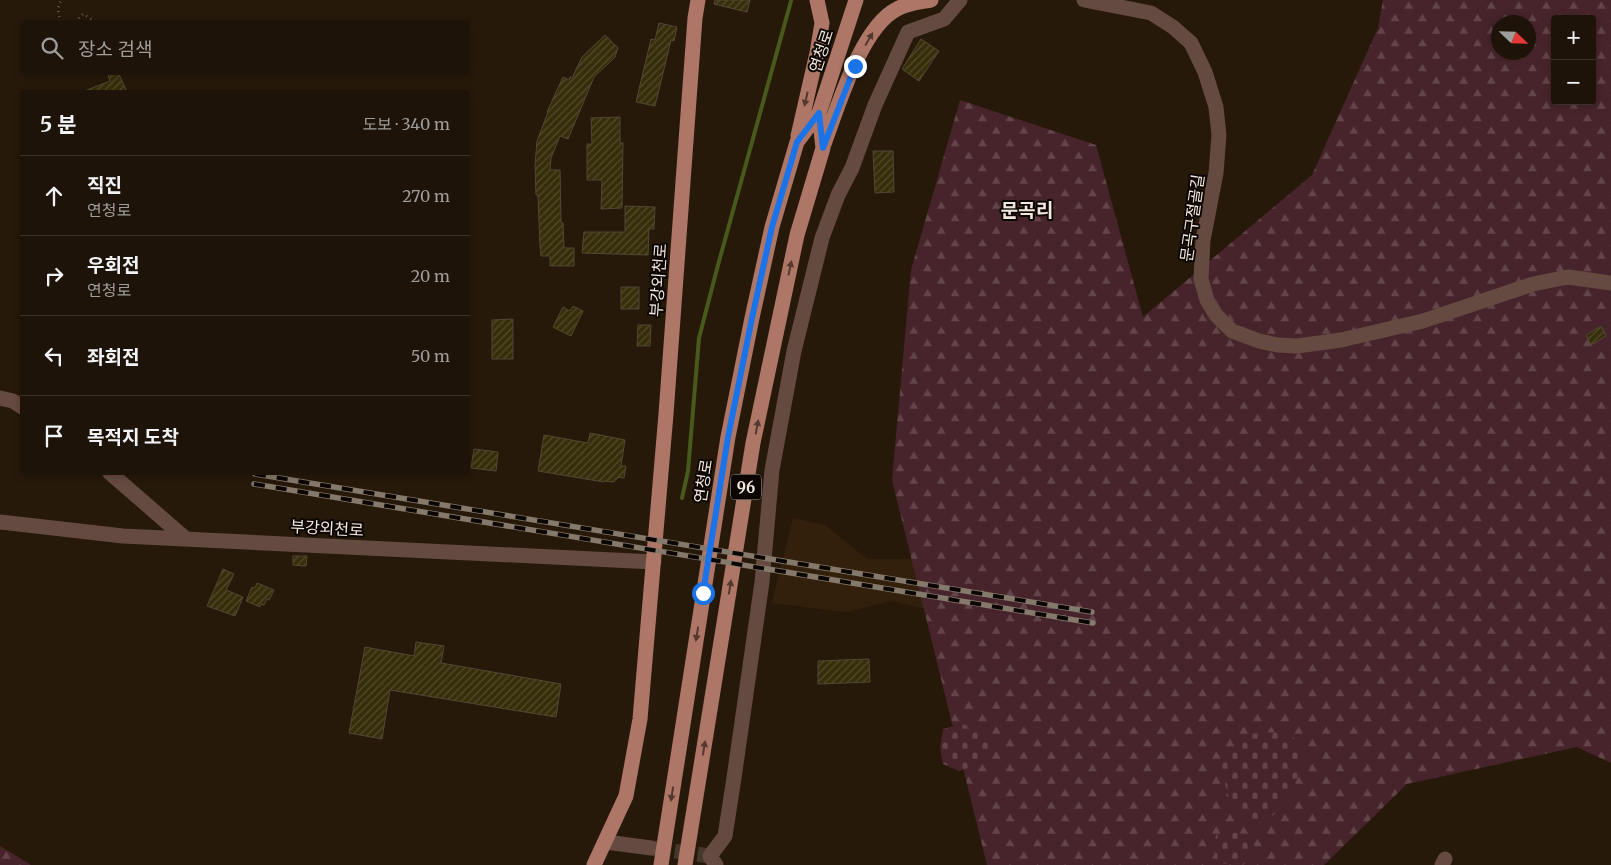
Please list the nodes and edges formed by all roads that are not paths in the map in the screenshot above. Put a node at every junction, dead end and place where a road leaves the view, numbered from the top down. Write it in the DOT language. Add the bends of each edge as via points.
graph roads {
  1 [pos="698,0"];
  2 [pos="817,0"];
  3 [pos="856,0"];
  4 [pos="930,0"];
  5 [pos="960,0"];
  6 [pos="1084,0"];
  7 [pos="819,113"];
  8 [pos="797,142"];
  9 [pos="823,148"];
  10 [pos="1611,283"];
  11 [pos="0,398"];
  12 [pos="20,406"];
  13 [pos="112,475"];
  14 [pos="0,522"];
  15 [pos="186,539"];
  16 [pos="654,562"];
  17 [pos="606,842"];
  18 [pos="651,848"];
  19 [pos="713,861"];
  20 [pos="594,865"];
  21 [pos="660,865"];
  22 [pos="685,865"];
  1 -- 16 [label="main road, 부강외천로"];
  2 -- 8 [label="main road, one-way" via="822,23"];
  3 -- 7 [label="main road, 연청로 / 96"];
  9 -- 4 [label="main road, one-way" via="868,38 882,20 897,9"];
  5 -- 19 [label="street" via="944,19 908,32 822,238 794,351 772,470 762,582 734,778 725,836"];
  6 -- 10 [label="street, 문곡구절골길" via="1151,13 1191,43 1205,72 1216,107 1219,135 1216,173 1203,240 1201,279 1216,315 1232,331 1258,341 1297,346 1341,340 1424,321 1534,284 1568,278"];
  7 -- 8 [label="main road, 연청로 / 96"];
  7 -- 9 [label="main road, 연청로 / 96"];
  8 -- 21 [label="main road, 연청로 / 96, one-way" via="770,236 728,437"];
  22 -- 9 [label="main road, 연청로 / 96, one-way" via="754,443 797,235"];
  11 -- 12 [label="street"];
  13 -- 15 [label="street"];
  14 -- 15 [label="street, 부강외천로" via="123,536"];
  15 -- 16 [label="street, 부강외천로"];
  16 -- 17 [label="main road, 부강외천로" via="640,719 626,796"];
  17 -- 18 [label="street"];
  17 -- 20 [label="main road, 부강외천로"];
}
